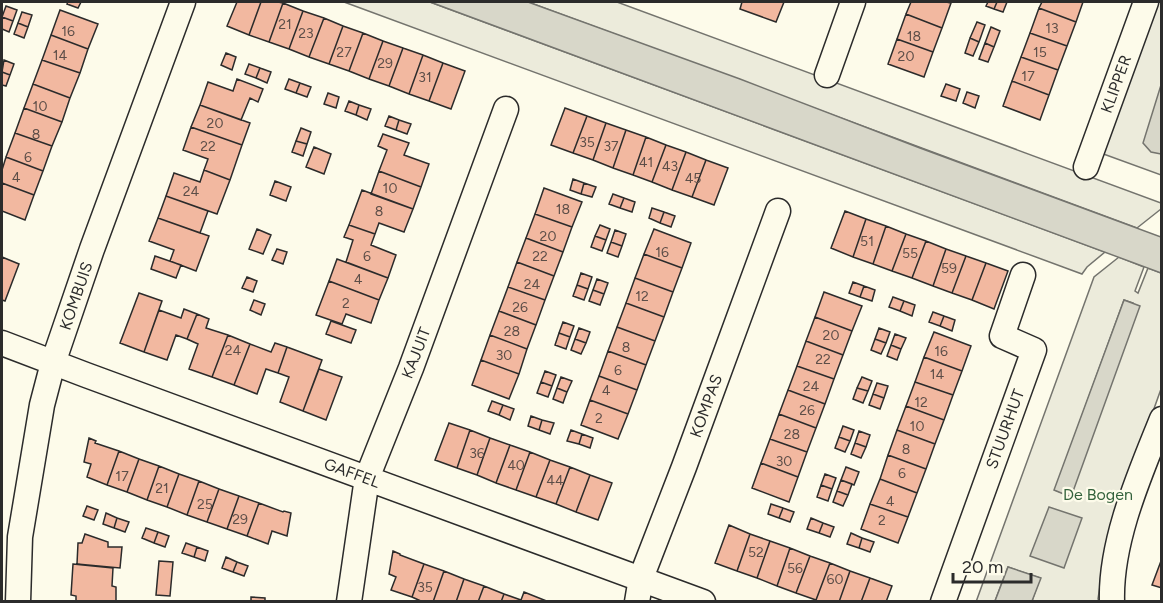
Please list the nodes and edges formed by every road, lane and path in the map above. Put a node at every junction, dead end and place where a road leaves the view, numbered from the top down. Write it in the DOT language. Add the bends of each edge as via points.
graph roads {
  1 [pos="183,2"];
  2 [pos="853,2"];
  3 [pos="1146,2"];
  4 [pos="827,75"];
  5 [pos="506,109"];
  6 [pos="1086,167"];
  7 [pos="778,211"];
  8 [pos="1023,275"];
  9 [pos="2,343"];
  10 [pos="53,363"];
  11 [pos="1161,419"];
  12 [pos="367,478"];
  13 [pos="639,590"];
  14 [pos="18,602"];
  15 [pos="349,602"];
  16 [pos="703,602"];
  17 [pos="943,602"];
  18 [pos="1112,602"];
  1 -- 10 [label="street, KOMBUIS"];
  2 -- 4 [label="street"];
  3 -- 6 [label="street, KLIPPER"];
  5 -- 12 [label="street, KAJUIT"];
  7 -- 13 [label="street, KOMPAS"];
  8 -- 17 [label="street, STUURHUT" via="1002,336 1034,350"];
  9 -- 10 [label="street, GAFFEL"];
  10 -- 12 [label="street, GAFFEL"];
  10 -- 14 [label="street, KOMBUIS" via="20,537"];
  11 -- 18 [label="street" via="1129,503 1114,570"];
  12 -- 13 [label="street, GAFFEL"];
  12 -- 15 [label="street, KAJUIT"];
  13 -- 16 [label="street, GAFFEL"];
}
